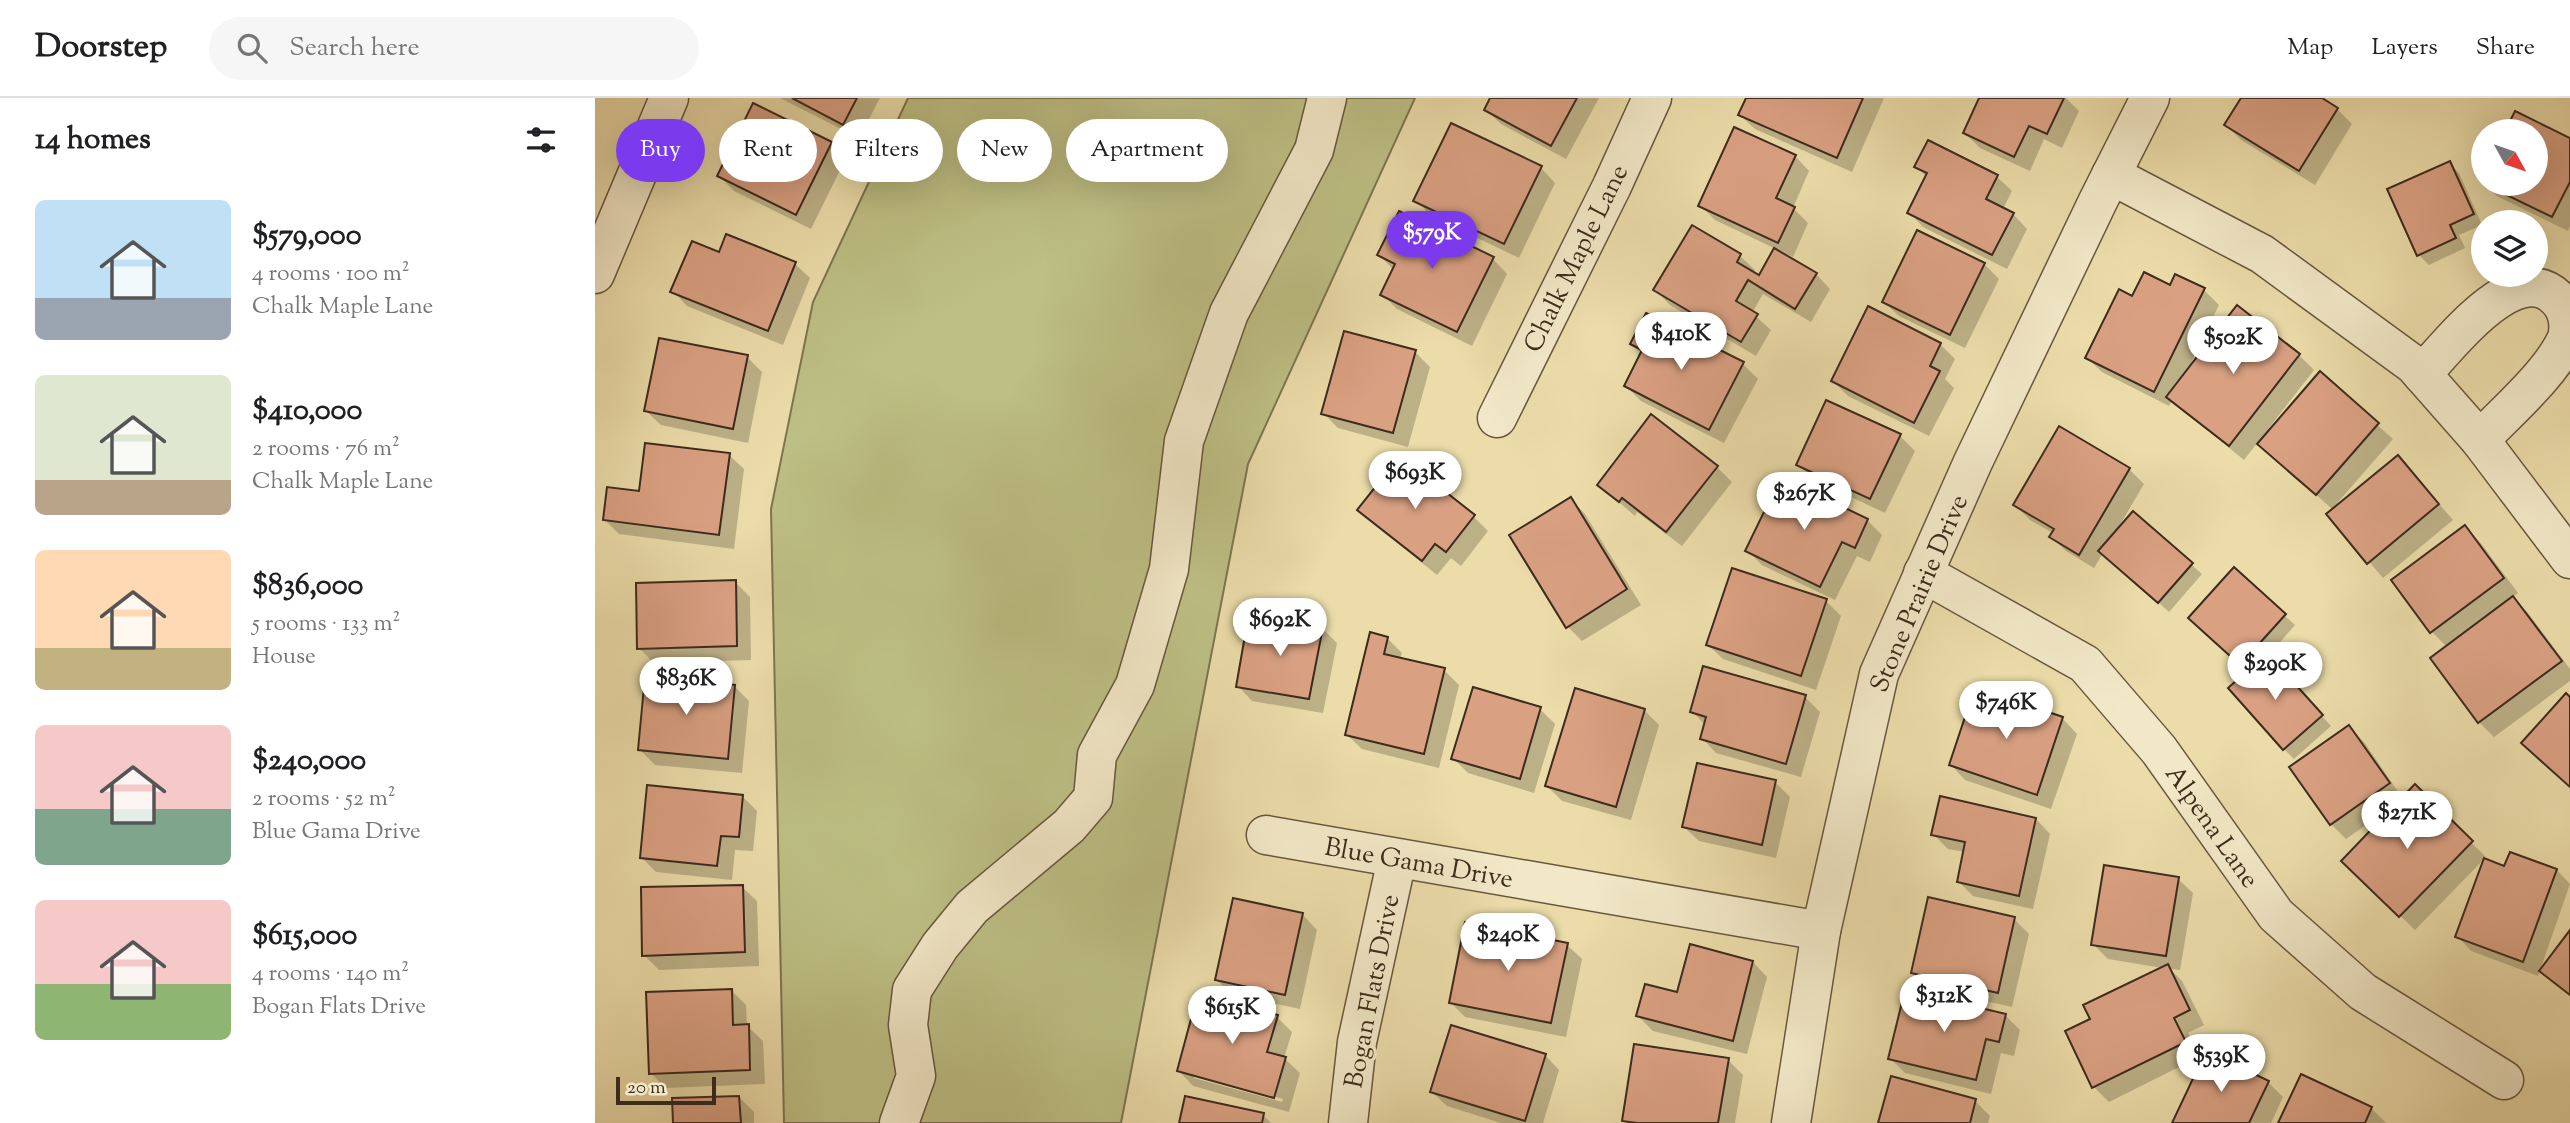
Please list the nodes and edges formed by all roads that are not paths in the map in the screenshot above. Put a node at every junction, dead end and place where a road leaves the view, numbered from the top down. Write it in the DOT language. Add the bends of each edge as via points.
graph roads {
  1 [pos="669,98"];
  2 [pos="1327,98"];
  3 [pos="1652,98"];
  4 [pos="2150,98"];
  5 [pos="2111,175"];
  6 [pos="595,274"];
  7 [pos="2422,374"];
  8 [pos="1497,418"];
  9 [pos="2480,440"];
  10 [pos="2570,559"];
  11 [pos="1923,573"];
  12 [pos="1266,835"];
  13 [pos="1397,859"];
  14 [pos="1821,931"];
  15 [pos="2504,1080"];
  16 [pos="899,1123"];
  17 [pos="1348,1123"];
  18 [pos="1791,1123"];
  1 -- 6 [label="street"];
  2 -- 16 [label="street" via="1314,150 1229,313 1184,441 1169,569 1135,685 1097,755 1093,798 1069,826 972,907 912,990 908,1026 916,1076"];
  3 -- 8 [label="street, Chalk Maple Lane"];
  4 -- 5 [label="street, Stone Prairie Drive"];
  5 -- 7 [label="street" via="2262,254"];
  5 -- 11 [label="street, Stone Prairie Drive"];
  7 -- 9 [label="street"];
  7 -- 9 [label="street" via="2482,311 2508,292 2525,288 2549,291 2561,304 2570,320 2568,336 2553,362"];
  9 -- 10 [label="street"];
  11 -- 14 [label="street, Stone Prairie Drive" via="1879,674"];
  11 -- 15 [label="street, Alpena Lane" via="2085,664 2159,750 2276,915 2363,992"];
  12 -- 13 [label="street, Blue Gama Drive"];
  13 -- 14 [label="street, Blue Gama Drive"];
  13 -- 17 [label="street, Bogan Flats Drive" via="1357,1042"];
  14 -- 18 [label="street, Stone Prairie Drive"];
}
